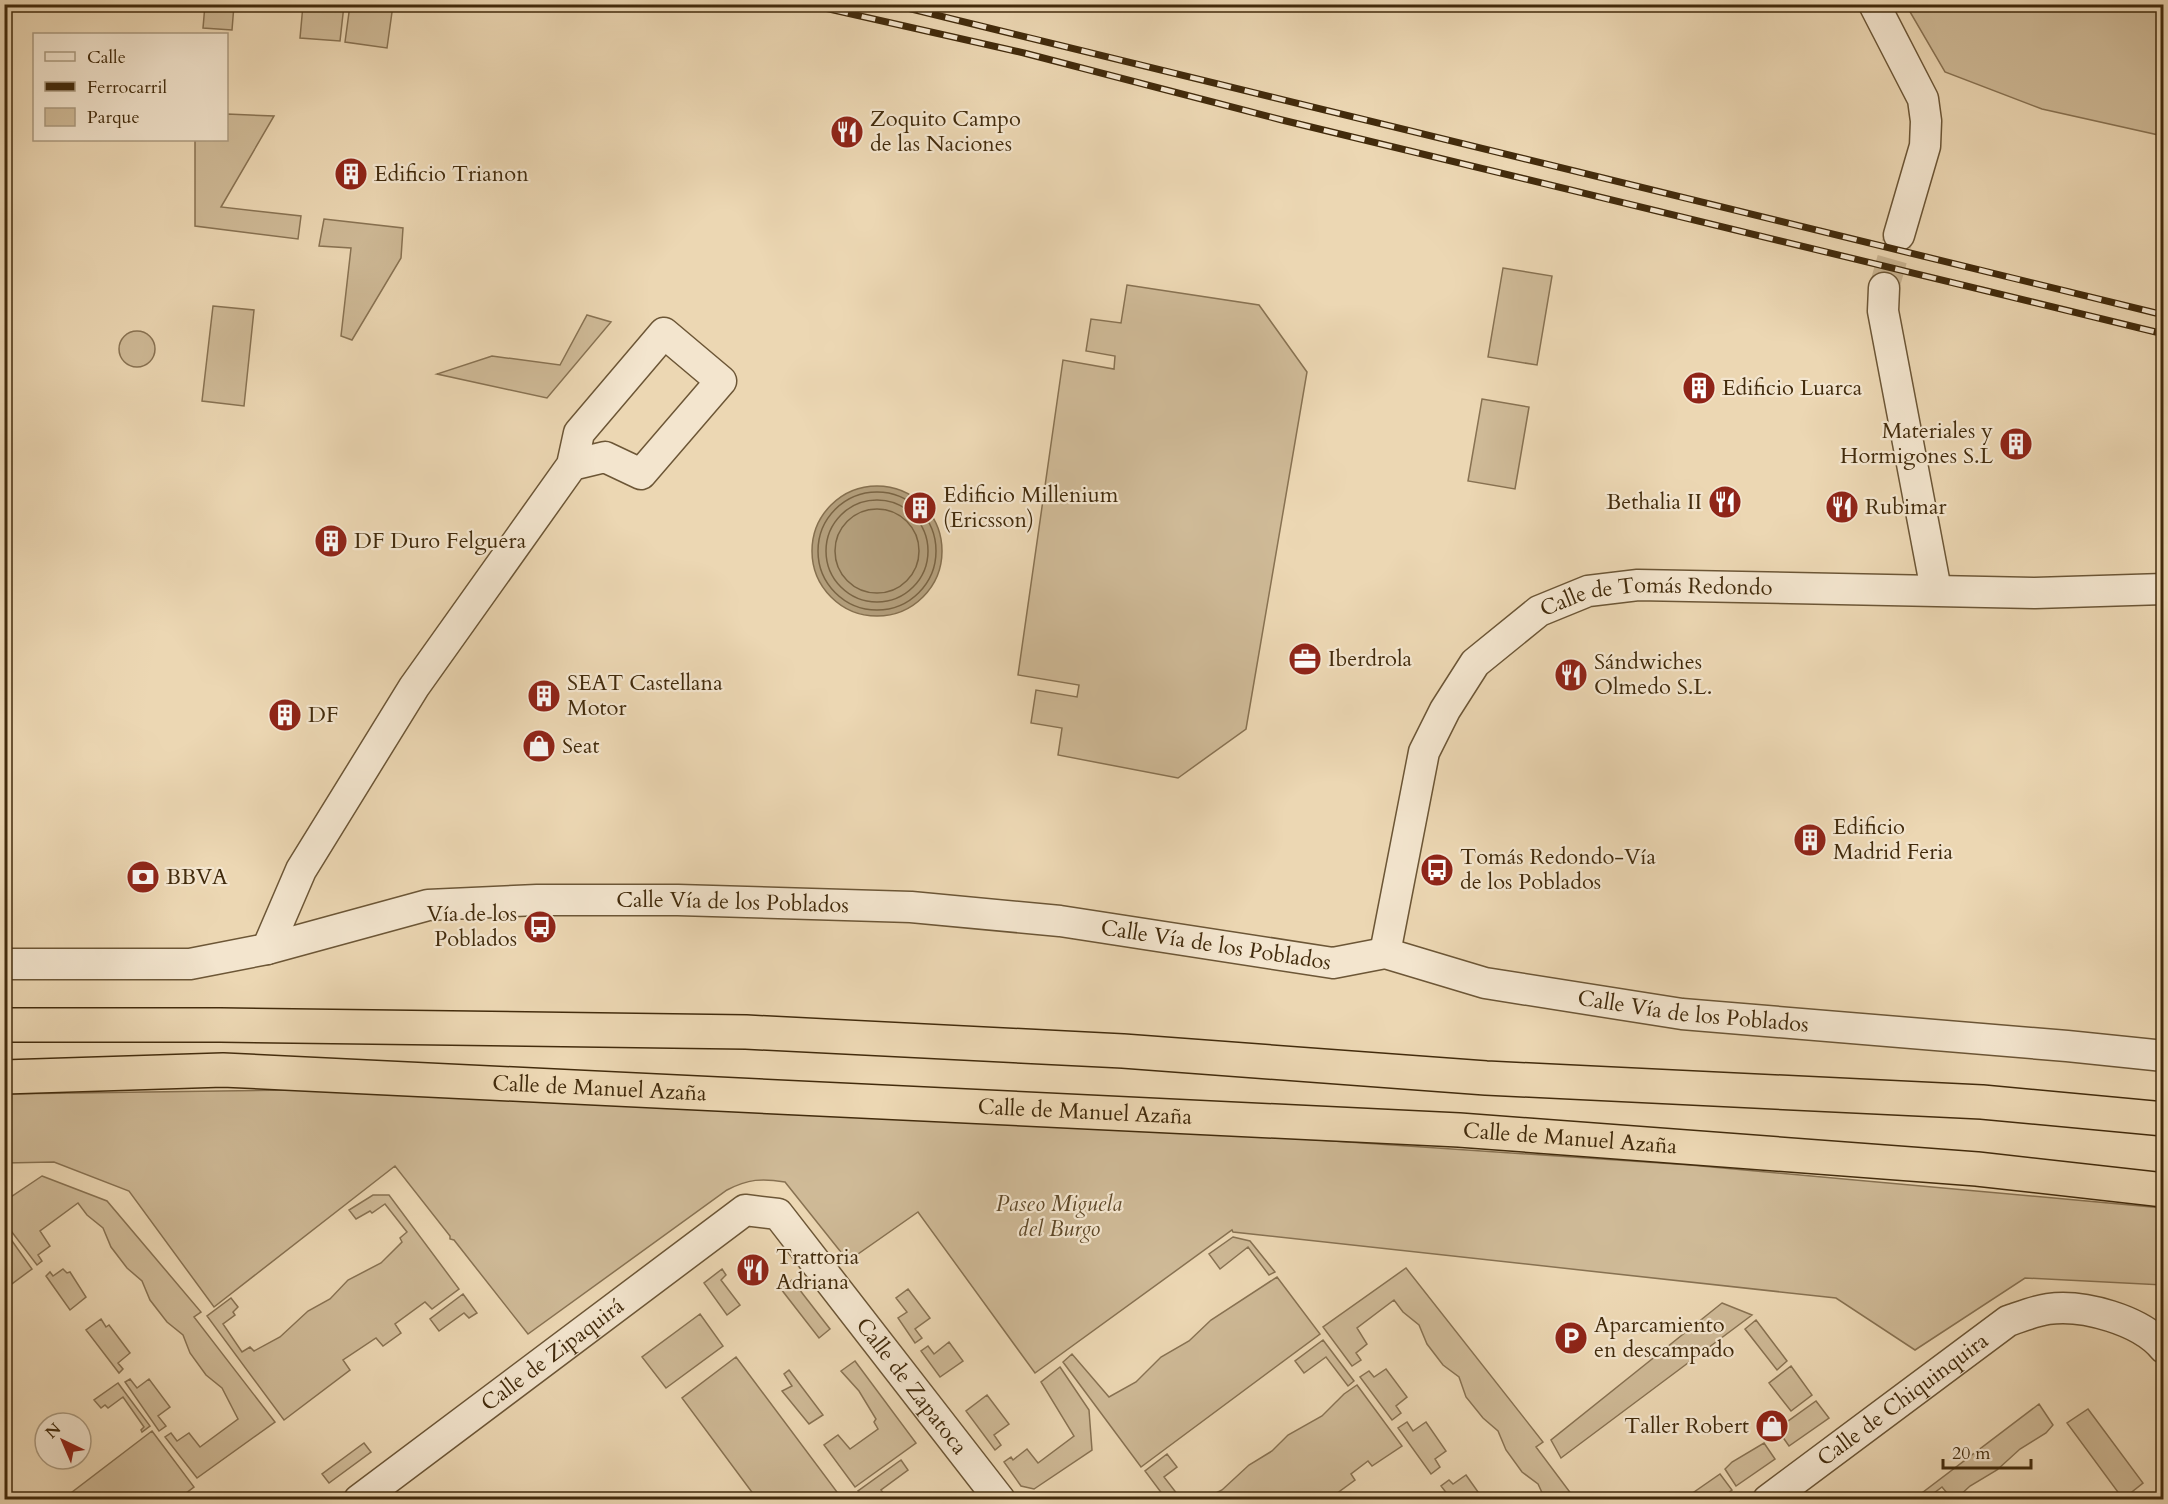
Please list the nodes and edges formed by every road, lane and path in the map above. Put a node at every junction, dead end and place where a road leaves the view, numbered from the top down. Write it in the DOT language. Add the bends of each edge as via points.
graph roads {
  1 [pos="1874,4"];
  2 [pos="1899,235"];
  3 [pos="1884,288"];
  4 [pos="572,465"];
  5 [pos="2163,589"];
  6 [pos="1936,590"];
  7 [pos="267,948"];
  8 [pos="1385,953"];
  9 [pos="4,964"];
  10 [pos="4,1026"];
  11 [pos="2163,1056"];
  12 [pos="4,1077"];
  13 [pos="2163,1119"];
  14 [pos="2163,1190"];
  15 [pos="745,1210"];
  16 [pos="2163,1348"];
  17 [pos="359,1500"];
  18 [pos="1000,1500"];
  19 [pos="1768,1500"];
  1 -- 2 [label="street" via="1923,99 1926,121 1925,146"];
  3 -- 6 [label="street" via="1882,310"];
  4 -- 4 [label="street" via="579,434 664,333 721,381 641,474 604,457"];
  4 -- 7 [label="street" via="419,679 301,870"];
  5 -- 6 [label="street, Calle de Tomás Redondo" via="2035,593"];
  6 -- 8 [label="street, Calle de Tomás Redondo" via="1638,585 1588,591 1539,611 1475,663 1424,752"];
  7 -- 8 [label="street, Calle Vía de los Poblados" via="428,905 678,900 911,907 1060,921 1333,963"];
  7 -- 9 [label="street, Calle Vía de los Poblados" via="190,964"];
  8 -- 11 [label="street, Calle Vía de los Poblados" via="1485,983 1682,1014"];
  10 -- 13 [label="highway" via="746,1032 1123,1051 1486,1078 1982,1102"];
  12 -- 14 [label="highway, Calle de Manuel Azaña" via="223,1070 1459,1130 1977,1169"];
  15 -- 17 [label="street, Calle de Zipaquirá"];
  15 -- 18 [label="street, Calle de Zapatoca" via="778,1214"];
  16 -- 19 [label="street, Calle de Chiquinquira" via="2128,1322 2088,1311 2048,1309 2008,1321"];
}
